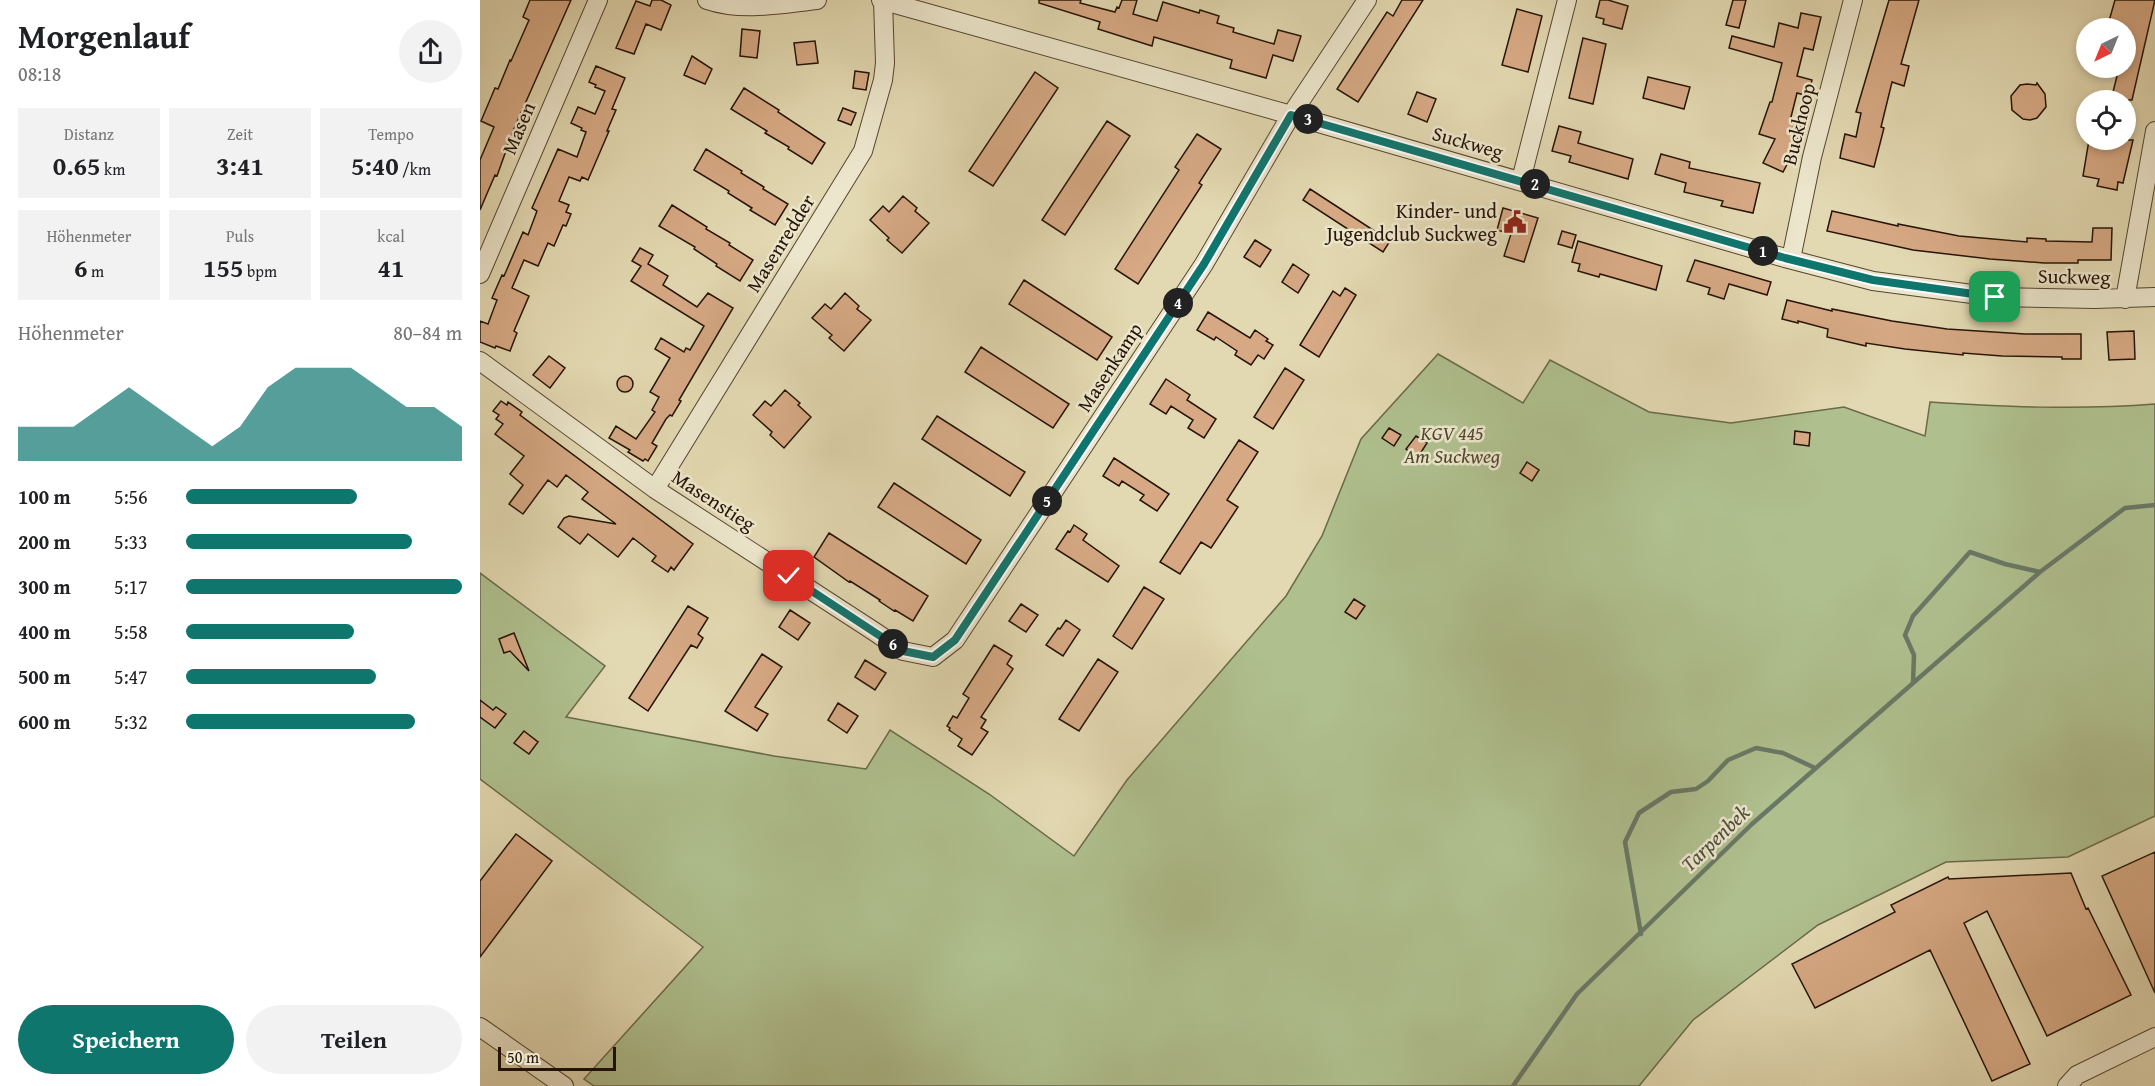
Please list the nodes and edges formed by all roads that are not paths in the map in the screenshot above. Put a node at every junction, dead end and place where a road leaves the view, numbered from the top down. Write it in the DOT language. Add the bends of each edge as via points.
graph roads {
  1 [pos="598,0"];
  2 [pos="707,0"];
  3 [pos="817,0"];
  4 [pos="882,0"];
  5 [pos="1367,0"];
  6 [pos="1568,0"];
  7 [pos="1853,0"];
  8 [pos="1291,115"];
  9 [pos="2155,131"];
  10 [pos="1521,180"];
  11 [pos="1791,259"];
  12 [pos="480,274"];
  13 [pos="2155,297"];
  14 [pos="2125,299"];
  15 [pos="480,361"];
  16 [pos="655,489"];
  17 [pos="933,657"];
  18 [pos="480,1027"];
  19 [pos="2155,1037"];
  20 [pos="564,1086"];
  21 [pos="2067,1086"];
  1 -- 12 [label="street, Masen"];
  2 -- 3 [label="street" via="761,6"];
  4 -- 8 [label="street, Suckweg"];
  4 -- 16 [label="street, Masenredder" via="884,71 863,151"];
  5 -- 8 [label="street, Masenkamp"];
  6 -- 10 [label="street"];
  7 -- 11 [label="street, Buckhoop" via="1812,157"];
  8 -- 10 [label="street, Suckweg"];
  8 -- 17 [label="street, Masenkamp" via="1204,264 955,640"];
  9 -- 14 [label="street"];
  10 -- 11 [label="street, Suckweg"];
  11 -- 14 [label="street, Suckweg" via="1873,280 1995,297"];
  13 -- 14 [label="street, Suckweg"];
  15 -- 16 [label="street, Masenstieg"];
  16 -- 17 [label="street, Masenstieg" via="903,651"];
  18 -- 20 [label="street"];
  19 -- 21 [label="street" via="2077,1075"];
}
